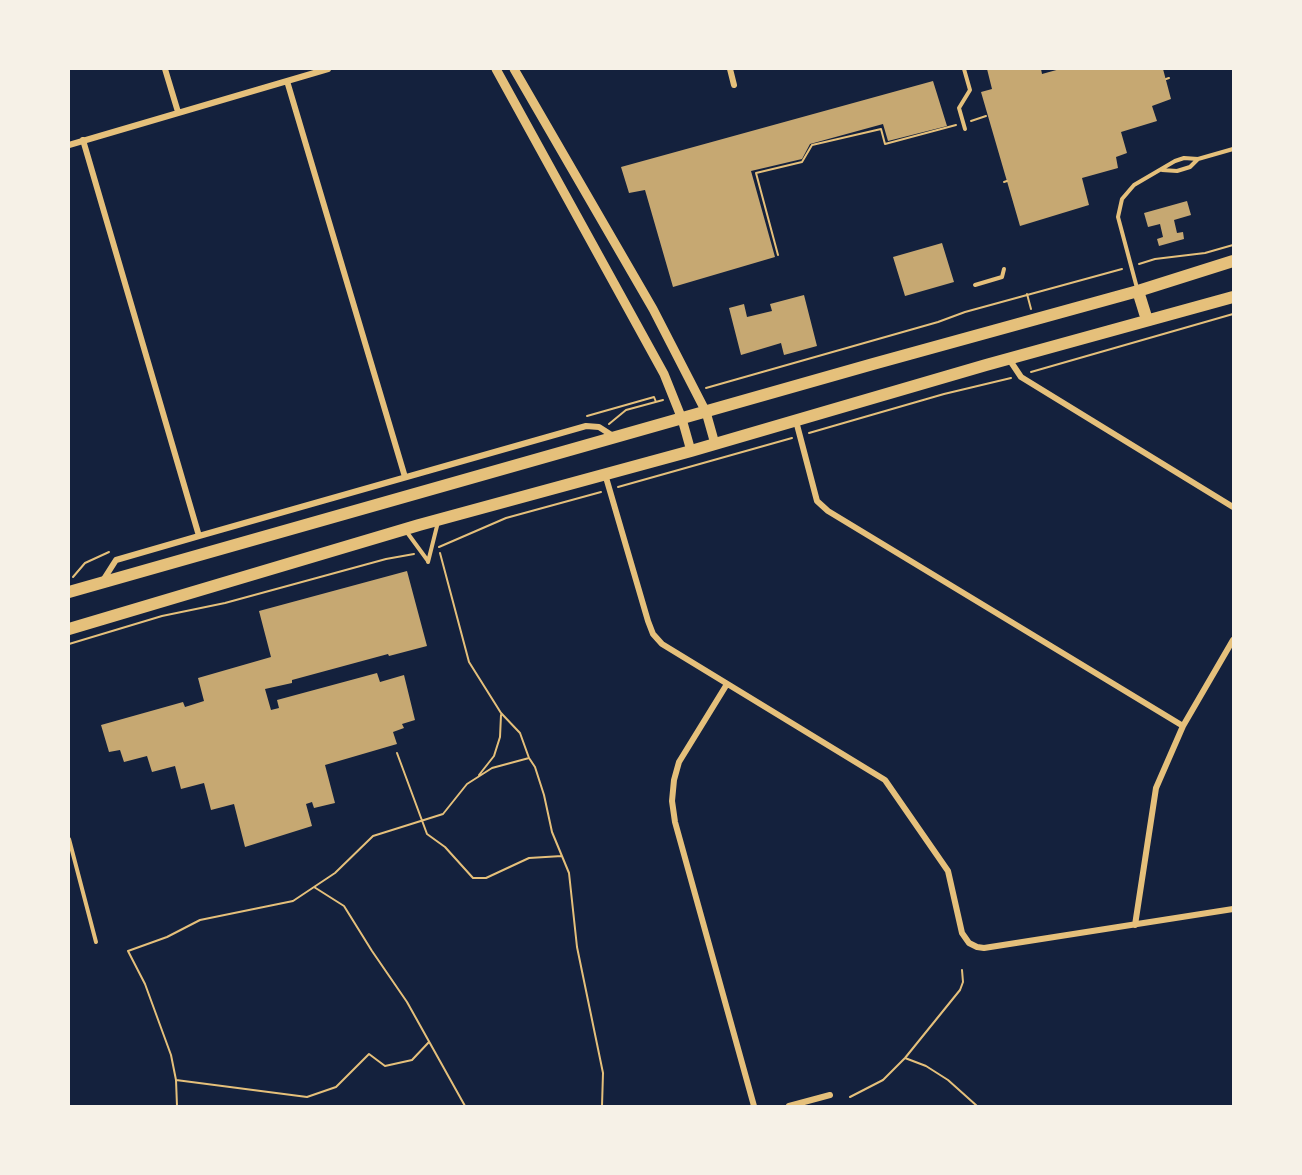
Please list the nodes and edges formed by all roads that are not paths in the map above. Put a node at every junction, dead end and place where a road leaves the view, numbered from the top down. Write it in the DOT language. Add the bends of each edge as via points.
graph roads {
  1 [pos="165,69"];
  2 [pos="328,69"];
  3 [pos="496,69"];
  4 [pos="514,69"];
  5 [pos="730,69"];
  6 [pos="964,69"];
  7 [pos="287,81"];
  8 [pos="734,85"];
  9 [pos="178,112"];
  10 [pos="965,129"];
  11 [pos="83,141"];
  12 [pos="69,145"];
  13 [pos="1233,149"];
  14 [pos="1198,159"];
  15 [pos="1162,170"];
  16 [pos="1233,261"];
  17 [pos="1004,269"];
  18 [pos="975,285"];
  19 [pos="1138,291"];
  20 [pos="1233,297"];
  21 [pos="1147,321"];
  22 [pos="1009,358"];
  23 [pos="706,412"];
  24 [pos="682,419"];
  25 [pos="796,421"];
  26 [pos="616,438"];
  27 [pos="715,444"];
  28 [pos="691,450"];
  29 [pos="605,474"];
  30 [pos="405,477"];
  31 [pos="1233,507"];
  32 [pos="439,520"];
  33 [pos="405,529"];
  34 [pos="199,536"];
  35 [pos="101,582"];
  36 [pos="69,592"];
  37 [pos="69,630"];
  38 [pos="1233,640"];
  39 [pos="727,684"];
  40 [pos="1183,726"];
  41 [pos="69,839"];
  42 [pos="1233,909"];
  43 [pos="1135,924"];
  44 [pos="96,942"];
  45 [pos="830,1095"];
  46 [pos="754,1106"];
  47 [pos="789,1106"];
  1 -- 9 [label="street"];
  2 -- 7 [label="street"];
  3 -- 24 [label="street" via="649,347"];
  4 -- 23 [label="street" via="653,309"];
  5 -- 8 [label="street"];
  6 -- 10 [label="lane" via="970,90 959,108"];
  7 -- 9 [label="street"];
  7 -- 30 [label="street"];
  9 -- 11 [label="street"];
  11 -- 12 [label="street"];
  11 -- 34 [label="street"];
  13 -- 14 [label="lane"];
  14 -- 15 [label="lane" via="1175,161"];
  14 -- 15 [label="lane" via="1182,170"];
  15 -- 19 [label="lane" via="1134,185 1122,198 1118,217"];
  16 -- 19 [label="main road"];
  17 -- 18 [label="lane" via="1002,277"];
  19 -- 21 [label="main road"];
  19 -- 23 [label="main road"];
  20 -- 21 [label="main road"];
  21 -- 22 [label="main road"];
  22 -- 25 [label="main road"];
  22 -- 31 [label="street" via="1021,377"];
  23 -- 24 [label="main road"];
  23 -- 27 [label="street"];
  24 -- 26 [label="main road"];
  24 -- 28 [label="street"];
  25 -- 27 [label="main road"];
  25 -- 40 [label="street" via="817,501 828,512"];
  26 -- 30 [label="street" via="594,425 586,426"];
  26 -- 35 [label="main road"];
  27 -- 28 [label="main road"];
  28 -- 29 [label="main road"];
  29 -- 32 [label="main road"];
  29 -- 39 [label="street" via="653,634 662,644"];
  30 -- 34 [label="street"];
  32 -- 33 [label="main road"];
  32 -- 33 [label="lane" via="428,562"];
  33 -- 37 [label="main road"];
  34 -- 35 [label="street" via="116,560"];
  35 -- 36 [label="main road"];
  38 -- 40 [label="street"];
  39 -- 43 [label="street" via="885,780 948,871 962,933 969,944 984,948"];
  39 -- 46 [label="street" via="679,762 672,801"];
  40 -- 43 [label="street" via="1156,788"];
  41 -- 44 [label="lane"];
  42 -- 43 [label="street"];
  45 -- 47 [label="street"];
}
